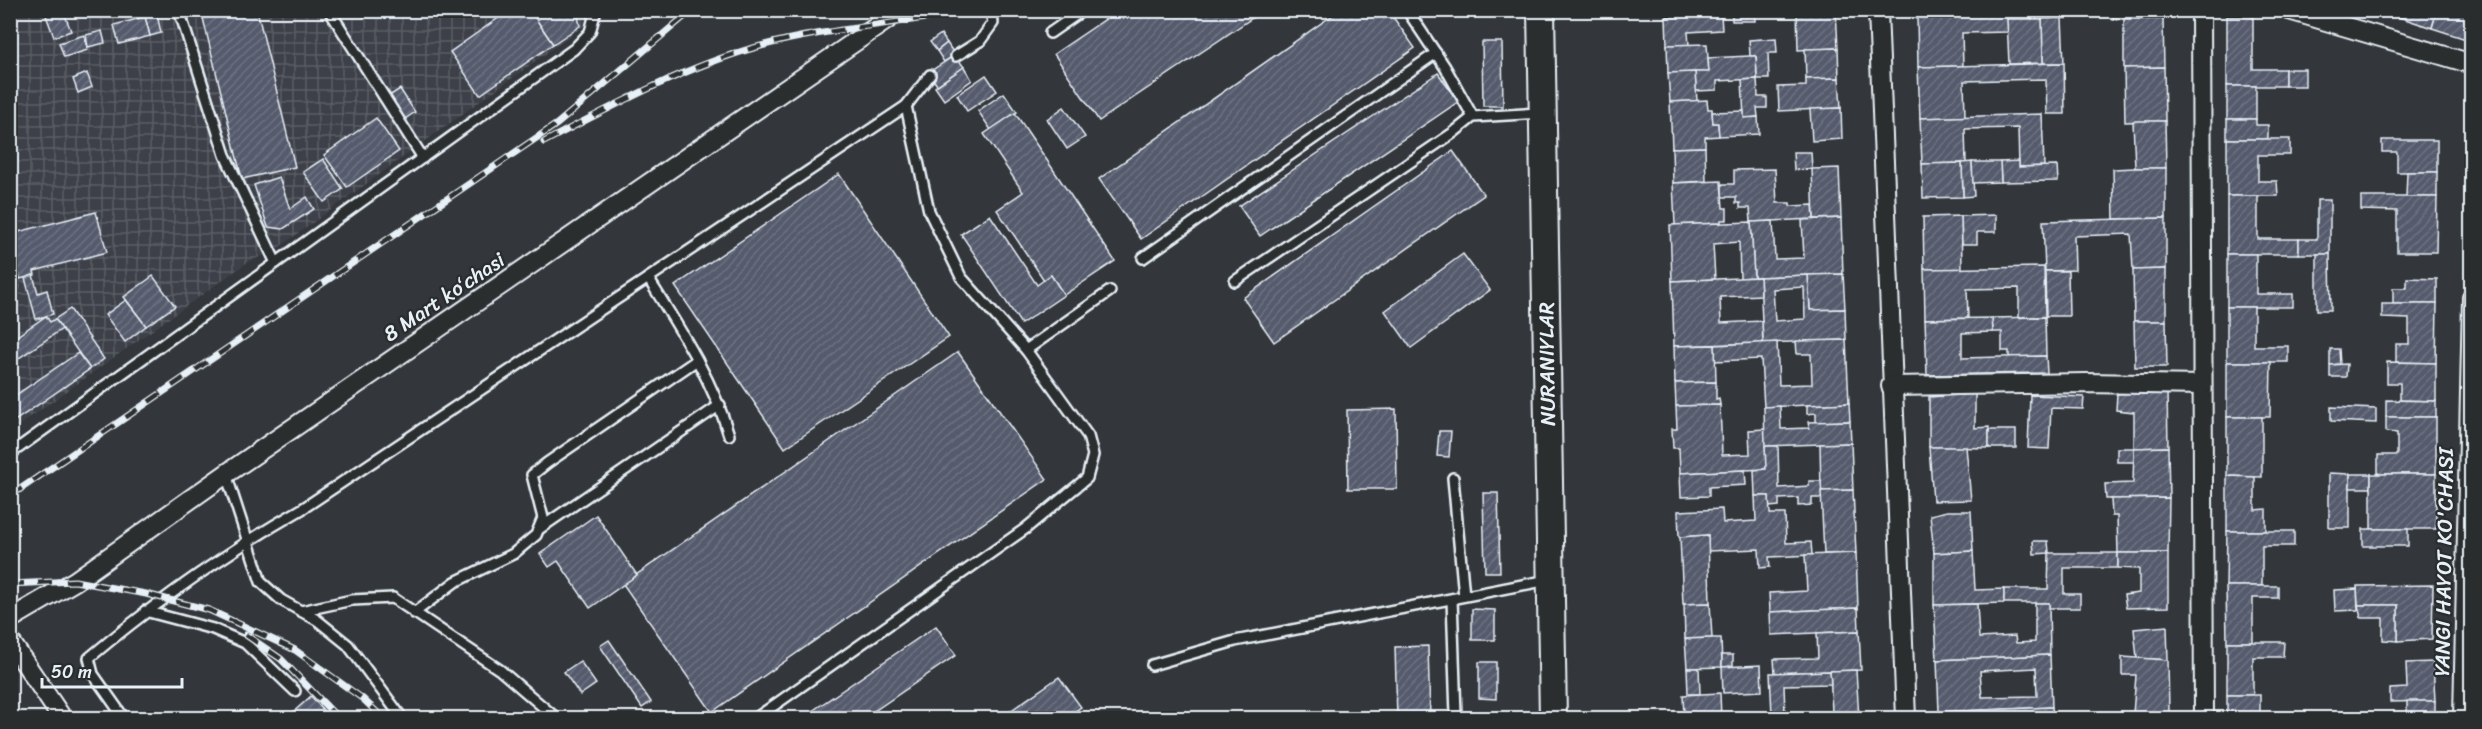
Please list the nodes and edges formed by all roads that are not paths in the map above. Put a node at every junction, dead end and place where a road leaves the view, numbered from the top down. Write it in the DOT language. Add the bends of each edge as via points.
graph roads {
  1 [pos="179,10"];
  2 [pos="329,10"];
  3 [pos="596,10"];
  4 [pos="901,10"];
  5 [pos="991,10"];
  6 [pos="1083,10"];
  7 [pos="1407,10"];
  8 [pos="1541,10"];
  9 [pos="1878,10"];
  10 [pos="2201,10"];
  11 [pos="2289,10"];
  12 [pos="1050,33"];
  13 [pos="1436,53"];
  14 [pos="956,56"];
  15 [pos="2472,64"];
  16 [pos="930,75"];
  17 [pos="906,106"];
  18 [pos="1543,113"];
  19 [pos="1473,117"];
  20 [pos="423,158"];
  21 [pos="1143,258"];
  22 [pos="276,263"];
  23 [pos="648,278"];
  24 [pos="1235,281"];
  25 [pos="1110,291"];
  26 [pos="2472,298"];
  27 [pos="1026,350"];
  28 [pos="697,360"];
  29 [pos="2202,385"];
  30 [pos="1891,386"];
  31 [pos="720,405"];
  32 [pos="729,435"];
  33 [pos="12,449"];
  34 [pos="226,474"];
  35 [pos="1453,478"];
  36 [pos="538,529"];
  37 [pos="248,541"];
  38 [pos="1551,579"];
  39 [pos="1464,596"];
  40 [pos="1452,598"];
  41 [pos="145,611"];
  42 [pos="301,611"];
  43 [pos="414,613"];
  44 [pos="10,620"];
  45 [pos="10,641"];
  46 [pos="1152,665"];
  47 [pos="295,691"];
  48 [pos="1456,715"];
  49 [pos="62,718"];
  50 [pos="124,718"];
  51 [pos="402,718"];
  52 [pos="556,718"];
  53 [pos="756,718"];
  54 [pos="1553,718"];
  55 [pos="1906,718"];
  56 [pos="2204,718"];
  57 [pos="2463,718"];
  1 -- 22 [label="lane" via="225,155"];
  2 -- 20 [label="lane"];
  3 -- 20 [label="lane" via="590,32 574,49"];
  4 -- 34 [label="street, 8 Mart koʻchasi"];
  5 -- 14 [label="lane" via="993,22 980,41"];
  6 -- 12 [label="lane"];
  7 -- 13 [label="lane"];
  8 -- 18 [label="main road, NURANIYLAR"];
  9 -- 30 [label="street"];
  10 -- 29 [label="street"];
  11 -- 15 [label="street"];
  13 -- 19 [label="lane"];
  13 -- 21 [label="lane"];
  16 -- 17 [label="lane"];
  17 -- 23 [label="lane"];
  17 -- 27 [label="lane" via="929,211 962,277"];
  18 -- 19 [label="lane"];
  18 -- 38 [label="main road, NURANIYLAR"];
  19 -- 24 [label="lane"];
  20 -- 22 [label="lane"];
  22 -- 33 [label="lane"];
  23 -- 28 [label="lane"];
  23 -- 37 [label="lane"];
  25 -- 27 [label="lane"];
  26 -- 57 [label="street, YANGI HAYOT KO'CHASI"];
  27 -- 53 [label="lane" via="1088,436 1094,455 1087,478 1024,529"];
  28 -- 31 [label="lane"];
  28 -- 36 [label="lane" via="532,475 543,518"];
  29 -- 30 [label="street"];
  29 -- 56 [label="street"];
  30 -- 55 [label="street"];
  31 -- 32 [label="lane"];
  31 -- 36 [label="lane"];
  34 -- 37 [label="lane"];
  34 -- 44 [label="street, 8 Mart koʻchasi" via="75,581"];
  35 -- 39 [label="lane"];
  36 -- 43 [label="lane" via="513,554 455,582"];
  37 -- 41 [label="lane"];
  37 -- 42 [label="lane" via="261,582"];
  38 -- 39 [label="lane"];
  38 -- 54 [label="main road, NURANIYLAR"];
  39 -- 40 [label="lane"];
  40 -- 46 [label="lane" via="1235,641"];
  40 -- 48 [label="lane"];
  41 -- 47 [label="lane" via="213,629 245,643"];
  41 -- 50 [label="lane" via="89,658 93,674"];
  42 -- 43 [label="lane" via="352,600 393,598"];
  42 -- 51 [label="lane" via="348,645"];
  43 -- 52 [label="lane" via="500,670"];
  45 -- 49 [label="street"];
}
